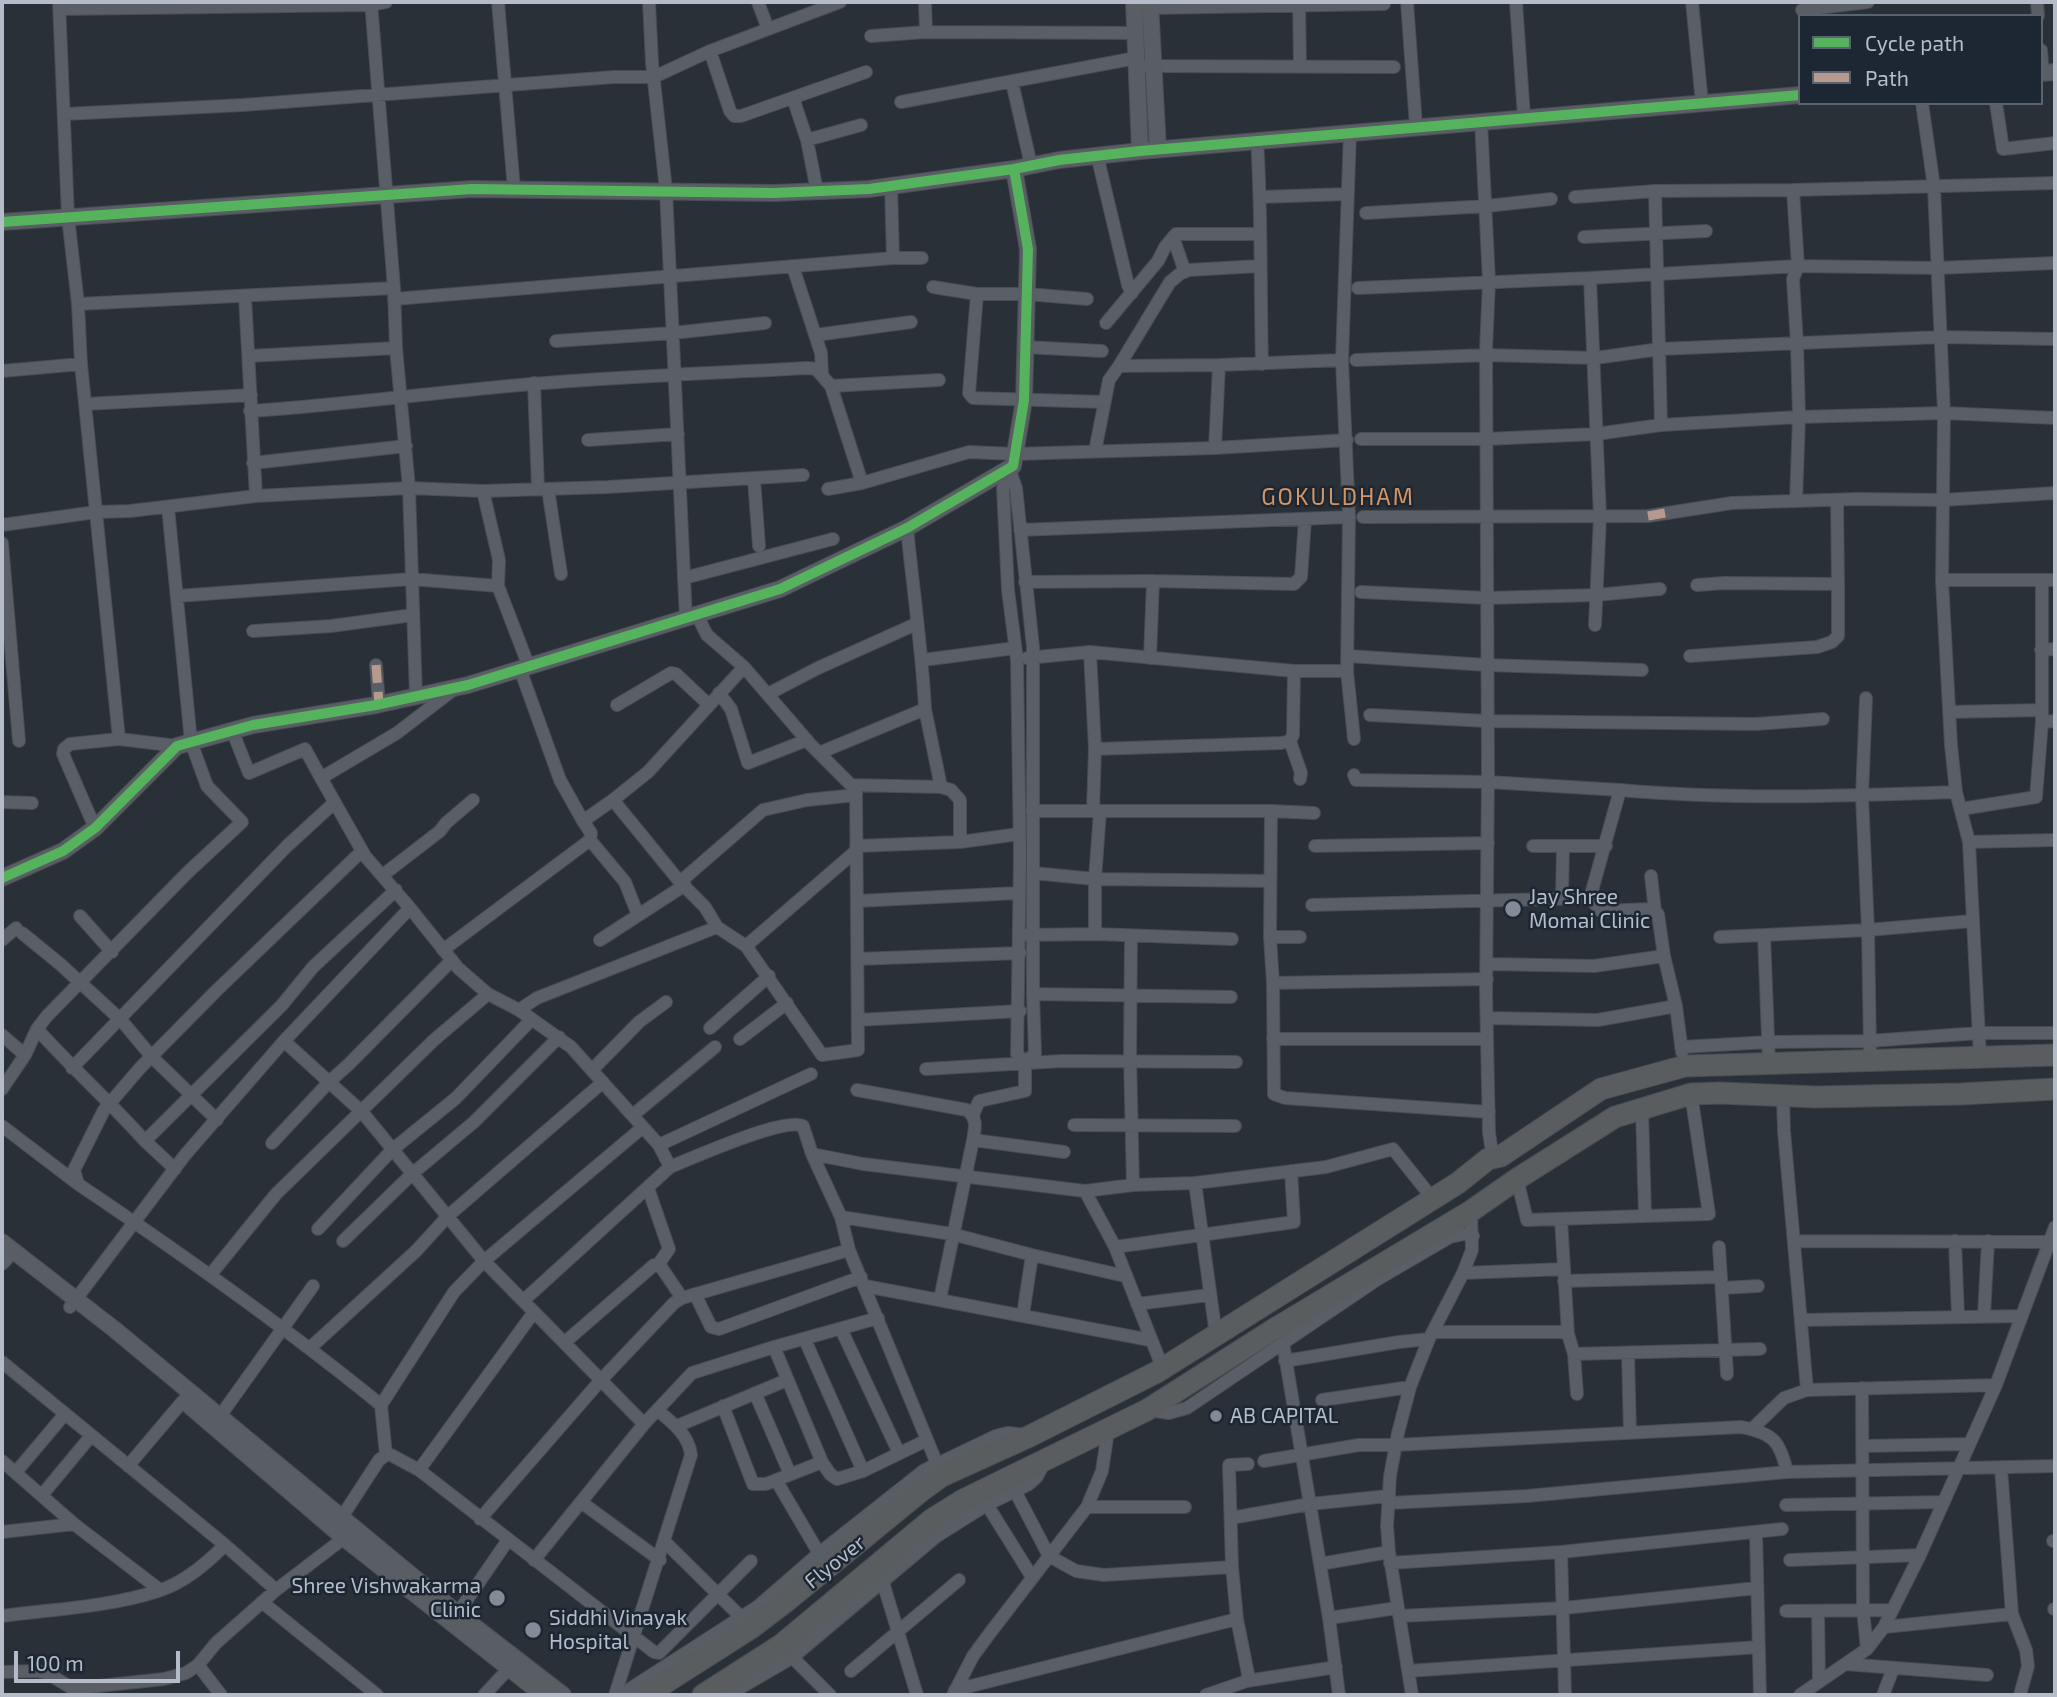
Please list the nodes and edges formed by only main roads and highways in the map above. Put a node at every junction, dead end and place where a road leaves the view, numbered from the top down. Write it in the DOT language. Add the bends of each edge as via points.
graph roads {
  1 [pos="2055,1055"];
  2 [pos="2055,1089"];
  3 [pos="1497,1157"];
  4 [pos="1458,1183"];
  5 [pos="1509,1185"];
  6 [pos="1471,1211"];
  7 [pos="646,1695"];
  8 [pos="702,1695"];
  1 -- 3 [label="highway, Flyover" via="1980,1057 1870,1051 1769,1063 1683,1057 1601,1089"];
  2 -- 5 [label="highway, Flyover" via="1783,1097 1691,1094 1615,1117"];
  3 -- 4 [label="highway, Flyover"];
  3 -- 5 [label="highway" via="1510,1161 1515,1170"];
  4 -- 6 [label="highway" via="1458,1200"];
  4 -- 7 [label="highway, Flyover" via="1163,1369 942,1476 784,1604"];
  5 -- 6 [label="highway, Flyover"];
  6 -- 8 [label="highway, Flyover" via="1147,1410 931,1520 781,1645"];
}
